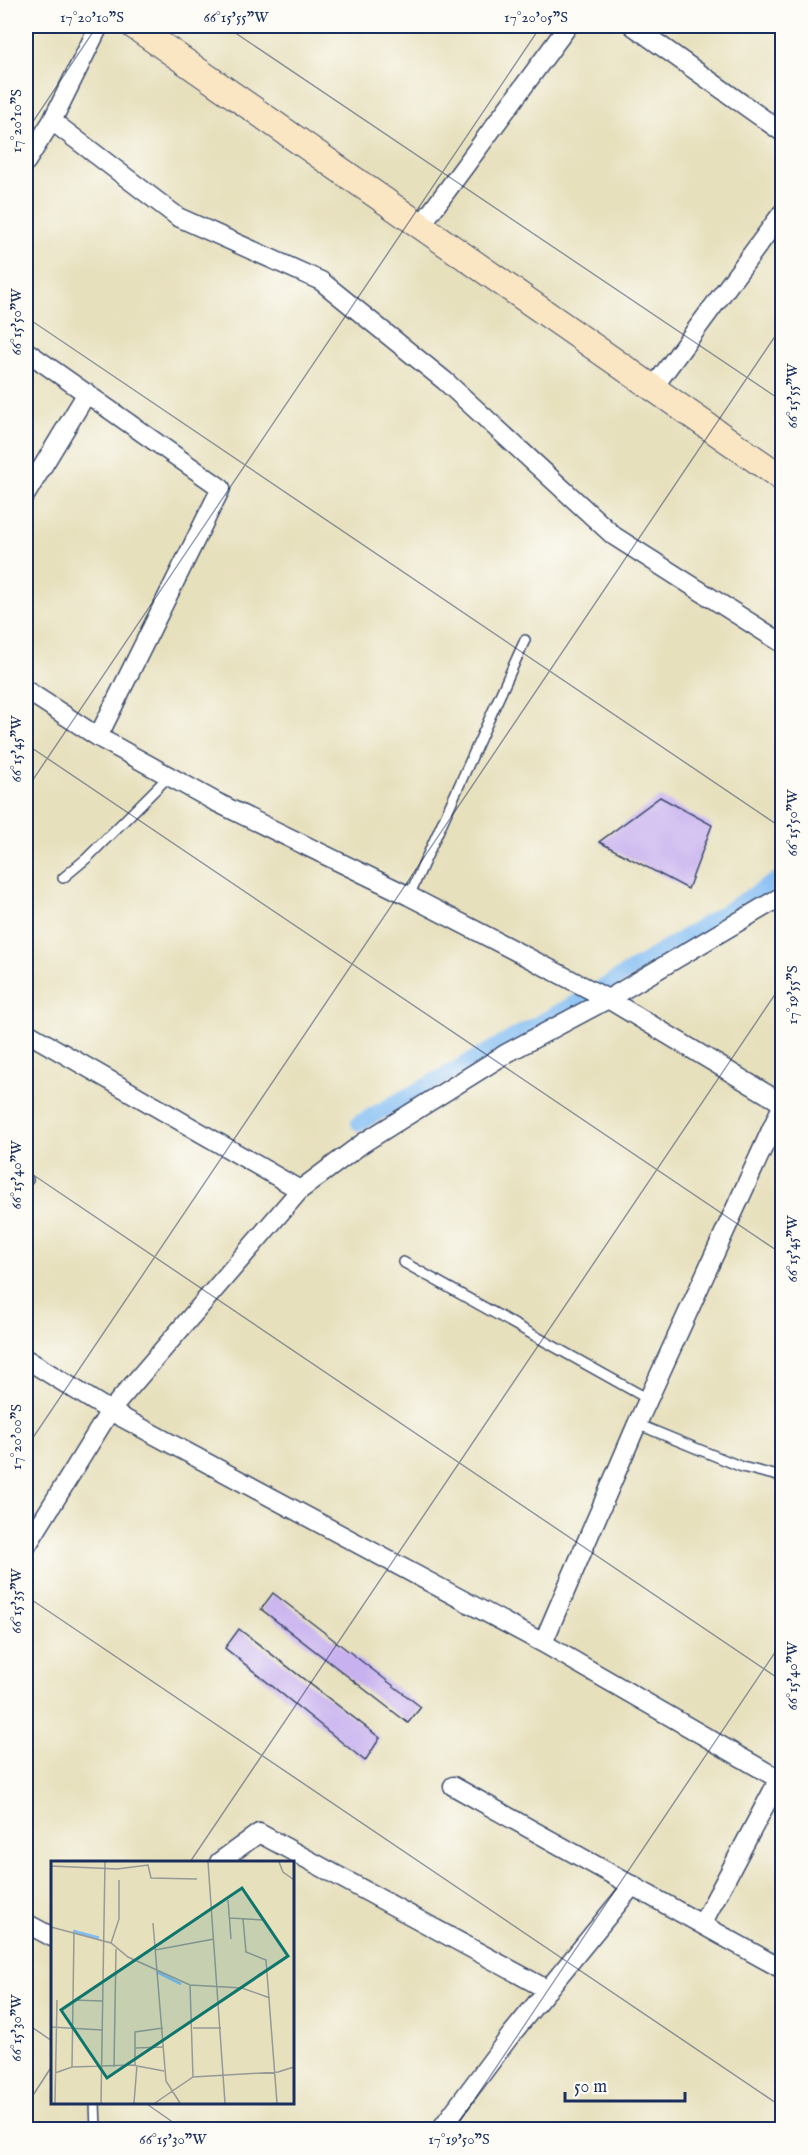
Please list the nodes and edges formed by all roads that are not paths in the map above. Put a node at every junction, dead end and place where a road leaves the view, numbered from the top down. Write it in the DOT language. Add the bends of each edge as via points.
graph roads {
  1 [pos="99,26"];
  2 [pos="134,26"];
  3 [pos="568,26"];
  4 [pos="633,26"];
  5 [pos="52,122"];
  6 [pos="783,132"];
  7 [pos="26,162"];
  8 [pos="783,213"];
  9 [pos="420,227"];
  10 [pos="26,351"];
  11 [pos="654,388"];
  12 [pos="87,393"];
  13 [pos="783,478"];
  14 [pos="26,494"];
  15 [pos="525,640"];
  16 [pos="783,643"];
  17 [pos="26,690"];
  18 [pos="98,737"];
  19 [pos="168,776"];
  20 [pos="63,878"];
  21 [pos="408,896"];
  22 [pos="783,896"];
  23 [pos="608,999"];
  24 [pos="26,1032"];
  25 [pos="783,1105"];
  26 [pos="300,1190"];
  27 [pos="403,1262"];
  28 [pos="26,1359"];
  29 [pos="648,1399"];
  30 [pos="110,1411"];
  31 [pos="637,1424"];
  32 [pos="783,1478"];
  33 [pos="26,1547"];
  34 [pos="543,1643"];
  35 [pos="781,1780"];
  36 [pos="453,1786"];
  37 [pos="222,1861"];
  38 [pos="633,1885"];
  39 [pos="26,1923"];
  40 [pos="702,1924"];
  41 [pos="51,1936"];
  42 [pos="783,1969"];
  43 [pos="548,1990"];
  44 [pos="95,2104"];
  45 [pos="96,2130"];
  46 [pos="440,2130"];
  1 -- 5 [label="street"];
  2 -- 9 [label="street"];
  3 -- 9 [label="street"];
  4 -- 6 [label="street"];
  5 -- 7 [label="street"];
  5 -- 16 [label="street" via="178,217 321,280 445,381 614,536"];
  8 -- 11 [label="street"];
  9 -- 11 [label="street"];
  10 -- 12 [label="street"];
  11 -- 13 [label="street"];
  12 -- 14 [label="street"];
  12 -- 18 [label="street" via="221,488"];
  15 -- 21 [label="lane"];
  17 -- 18 [label="street"];
  18 -- 19 [label="street"];
  19 -- 20 [label="lane"];
  19 -- 21 [label="street"];
  21 -- 23 [label="street"];
  22 -- 23 [label="street"];
  23 -- 25 [label="street"];
  23 -- 26 [label="street" via="507,1053 363,1143"];
  24 -- 26 [label="street"];
  25 -- 29 [label="street"];
  26 -- 30 [label="street"];
  27 -- 29 [label="lane"];
  28 -- 30 [label="street"];
  29 -- 31 [label="street"];
  30 -- 33 [label="street"];
  30 -- 34 [label="street"];
  31 -- 32 [label="lane" via="742,1467"];
  31 -- 34 [label="street"];
  34 -- 35 [label="street"];
  35 -- 40 [label="street"];
  36 -- 38 [label="street"];
  37 -- 43 [label="street" via="259,1833"];
  38 -- 40 [label="street"];
  38 -- 43 [label="street"];
  39 -- 41 [label="street"];
  40 -- 42 [label="street"];
  43 -- 46 [label="street"];
  44 -- 45 [label="lane"];
}
